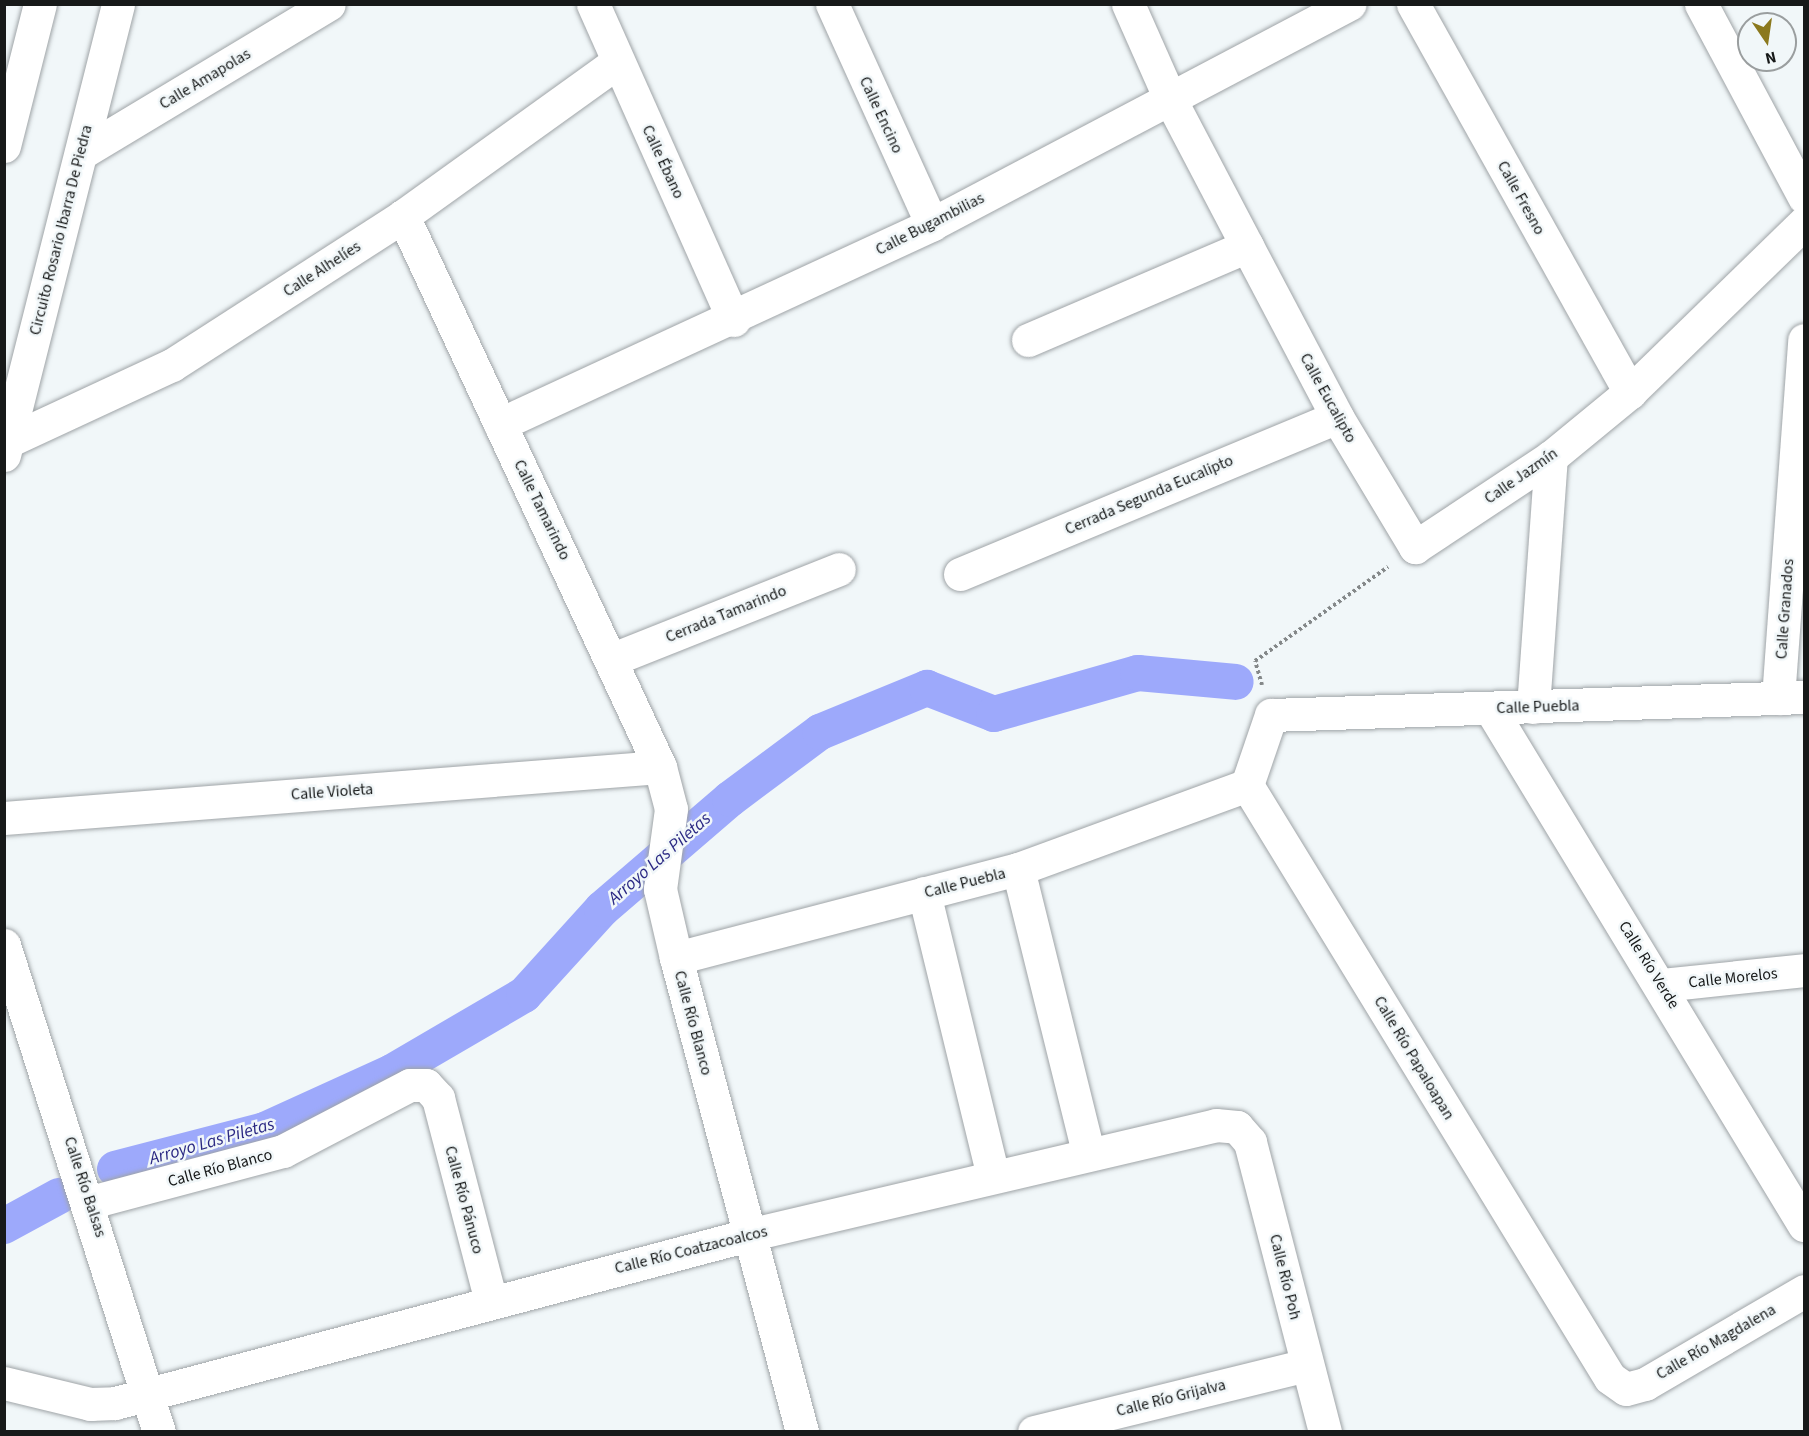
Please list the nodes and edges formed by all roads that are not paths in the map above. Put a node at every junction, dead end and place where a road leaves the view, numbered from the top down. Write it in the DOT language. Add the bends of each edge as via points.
graph roads {
  1 [pos="40,4"];
  2 [pos="118,4"];
  3 [pos="329,4"];
  4 [pos="593,4"];
  5 [pos="832,4"];
  6 [pos="1128,4"];
  7 [pos="1350,4"];
  8 [pos="1413,4"];
  9 [pos="1701,4"];
  10 [pos="616,63"];
  11 [pos="1171,101"];
  12 [pos="4,146"];
  13 [pos="81,153"];
  14 [pos="1804,197"];
  15 [pos="403,216"];
  16 [pos="1804,223"];
  17 [pos="932,224"];
  18 [pos="1247,246"];
  19 [pos="734,320"];
  20 [pos="1028,340"];
  21 [pos="1804,340"];
  22 [pos="1629,392"];
  23 [pos="1337,417"];
  24 [pos="500,424"];
  25 [pos="6,448"];
  26 [pos="1551,457"];
  27 [pos="1415,547"];
  28 [pos="839,569"];
  29 [pos="960,574"];
  30 [pos="614,659"];
  31 [pos="1791,697"];
  32 [pos="1533,707"];
  33 [pos="1490,708"];
  34 [pos="660,767"];
  35 [pos="1247,785"];
  36 [pos="671,809"];
  37 [pos="4,818"];
  38 [pos="1018,869"];
  39 [pos="924,893"];
  40 [pos="4,945"];
  41 [pos="676,958"];
  42 [pos="1804,970"];
  43 [pos="1662,985"];
  44 [pos="438,1098"];
  45 [pos="1237,1127"];
  46 [pos="1088,1152"];
  47 [pos="993,1176"];
  48 [pos="91,1202"];
  49 [pos="1803,1221"];
  50 [pos="748,1235"];
  51 [pos="1804,1291"];
  52 [pos="491,1301"];
  53 [pos="1307,1365"];
  54 [pos="4,1383"];
  55 [pos="1626,1389"];
  56 [pos="149,1392"];
  57 [pos="1049,1430"];
  58 [pos="159,1431"];
  59 [pos="802,1431"];
  60 [pos="1325,1431"];
  1 -- 12 [label="street"];
  2 -- 13 [label="street, Circuito Rosario Ibarra De Piedra"];
  3 -- 13 [label="street, Calle Amapolas"];
  4 -- 10 [label="street, Calle Ébano"];
  5 -- 17 [label="street, Calle Encino"];
  6 -- 11 [label="street, Calle Eucalipto"];
  7 -- 11 [label="street, Calle Bugambilias"];
  8 -- 22 [label="street, Calle Fresno"];
  9 -- 14 [label="street"];
  10 -- 15 [label="street, Calle Alhelíes"];
  10 -- 19 [label="street, Calle Ébano"];
  11 -- 17 [label="street, Calle Bugambilias"];
  11 -- 18 [label="street, Calle Eucalipto"];
  13 -- 25 [label="street, Circuito Rosario Ibarra De Piedra"];
  15 -- 24 [label="street, Calle Tamarindo"];
  15 -- 25 [label="street, Calle Alhelíes" via="172,365"];
  16 -- 22 [label="street, Calle Jazmín"];
  17 -- 19 [label="street, Calle Bugambilias"];
  18 -- 20 [label="street"];
  18 -- 23 [label="street, Calle Eucalipto"];
  19 -- 24 [label="street, Calle Bugambilias"];
  21 -- 31 [label="street, Calle Granados"];
  22 -- 26 [label="street, Calle Jazmín"];
  23 -- 27 [label="street, Calle Eucalipto"];
  23 -- 29 [label="street, Cerrada Segunda Eucalipto"];
  24 -- 30 [label="street, Calle Tamarindo"];
  26 -- 27 [label="street, Calle Jazmín"];
  26 -- 32 [label="street"];
  28 -- 30 [label="street, Cerrada Tamarindo"];
  30 -- 34 [label="street, Calle Tamarindo"];
  31 -- 32 [label="street, Calle Puebla"];
  32 -- 33 [label="street, Calle Puebla"];
  33 -- 35 [label="street, Calle Puebla" via="1271,715"];
  33 -- 43 [label="street, Calle Río Verde"];
  34 -- 36 [label="street, Calle Tamarindo"];
  34 -- 37 [label="street, Calle Violeta"];
  35 -- 38 [label="street, Calle Puebla"];
  35 -- 55 [label="street, Calle Río Papaloapan" via="1610,1378"];
  36 -- 41 [label="street, Calle Río Blanco" via="660,889"];
  38 -- 39 [label="street, Calle Puebla"];
  38 -- 46 [label="street"];
  39 -- 41 [label="street, Calle Puebla"];
  39 -- 47 [label="street"];
  40 -- 48 [label="street, Calle Río Balsas"];
  41 -- 50 [label="street, Calle Río Blanco"];
  42 -- 43 [label="street, Calle Morelos"];
  43 -- 49 [label="street, Calle Río Verde"];
  44 -- 48 [label="street, Calle Río Blanco" via="426,1084 410,1085 283,1151"];
  44 -- 52 [label="street, Calle Río Pánuco"];
  45 -- 46 [label="street, Calle Río Coatzacoalcos" via="1216,1125"];
  45 -- 53 [label="street, Calle Río Poh" via="1250,1142"];
  46 -- 47 [label="street, Calle Río Coatzacoalcos"];
  47 -- 50 [label="street, Calle Río Coatzacoalcos"];
  48 -- 56 [label="street, Calle Río Balsas"];
  50 -- 52 [label="street, Calle Río Coatzacoalcos"];
  50 -- 59 [label="street"];
  51 -- 55 [label="street, Calle Río Magdalena" via="1645,1384"];
  52 -- 56 [label="street, Calle Río Coatzacoalcos"];
  53 -- 57 [label="street, Calle Río Grijalva"];
  53 -- 60 [label="street, Calle Río Poh"];
  54 -- 56 [label="street, Calle Río Coatzacoalcos" via="90,1404"];
  56 -- 58 [label="street, Calle Río Balsas"];
}
